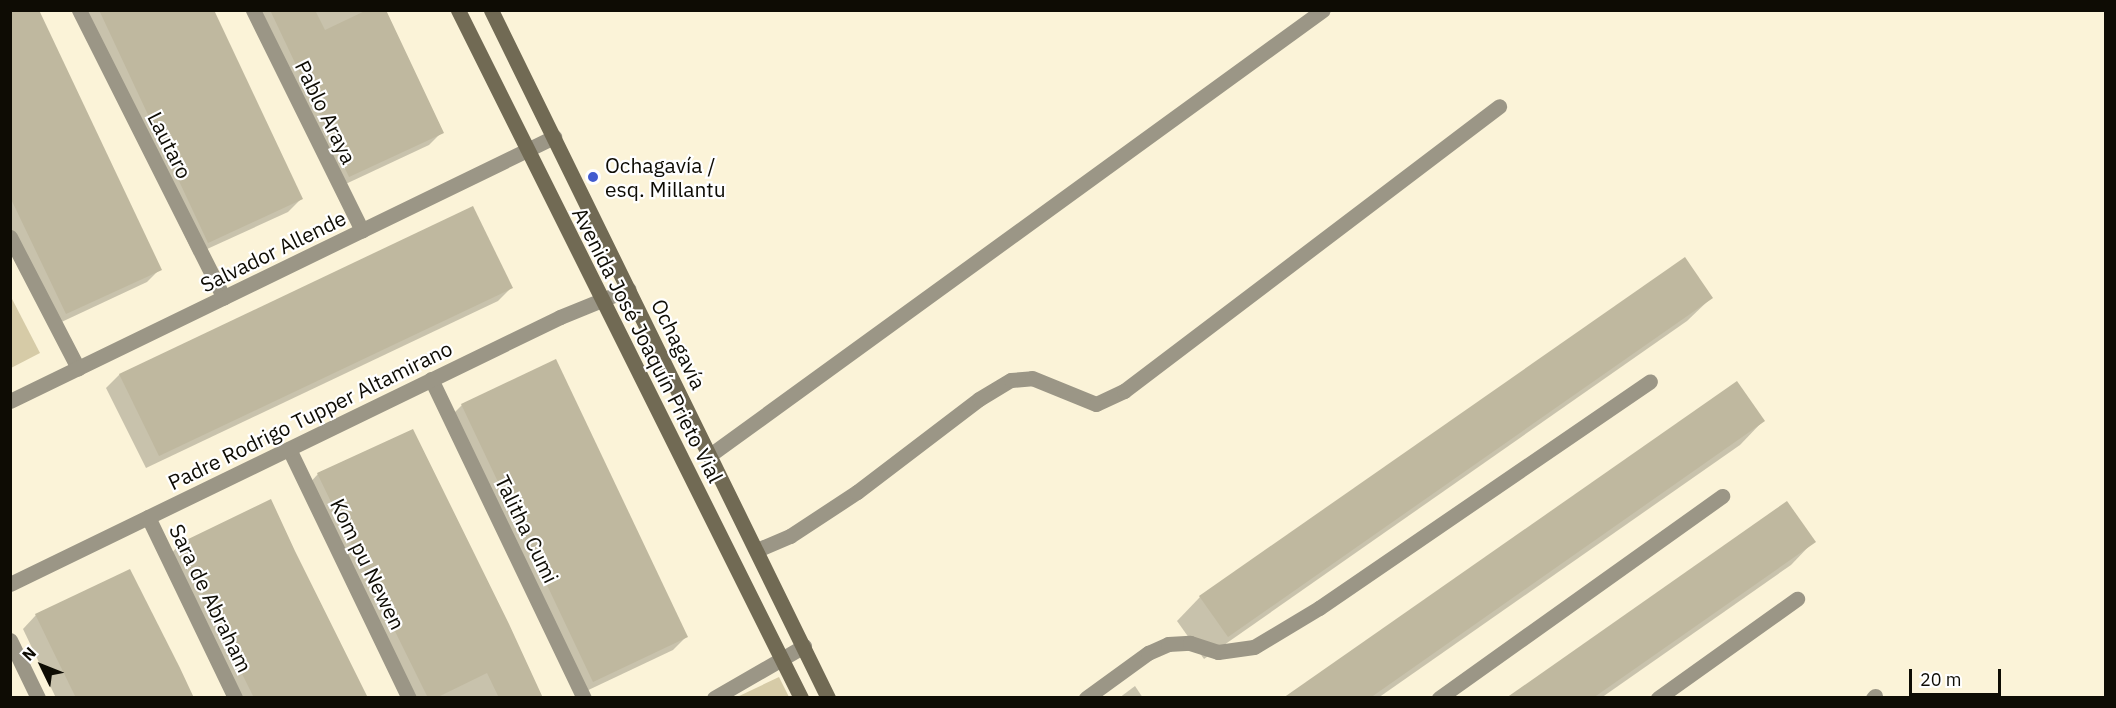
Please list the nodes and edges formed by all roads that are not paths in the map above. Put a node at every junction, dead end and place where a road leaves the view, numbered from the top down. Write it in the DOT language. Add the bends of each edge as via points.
graph roads {
  1 [pos="79,10"];
  2 [pos="253,10"];
  3 [pos="458,10"];
  4 [pos="491,10"];
  5 [pos="1323,10"];
  6 [pos="1499,106"];
  7 [pos="554,137"];
  8 [pos="528,151"];
  9 [pos="362,231"];
  10 [pos="10,237"];
  11 [pos="629,289"];
  12 [pos="224,298"];
  13 [pos="603,301"];
  14 [pos="78,368"];
  15 [pos="431,380"];
  16 [pos="1650,381"];
  17 [pos="10,401"];
  18 [pos="289,449"];
  19 [pos="710,455"];
  20 [pos="1722,496"];
  21 [pos="148,517"];
  22 [pos="757,550"];
  23 [pos="10,584"];
  24 [pos="1797,599"];
  25 [pos="10,640"];
  26 [pos="804,646"];
  27 [pos="782,662"];
  28 [pos="38,698"];
  29 [pos="235,698"];
  30 [pos="410,698"];
  31 [pos="584,698"];
  32 [pos="714,698"];
  33 [pos="801,698"];
  34 [pos="828,698"];
  35 [pos="1086,698"];
  36 [pos="1439,698"];
  37 [pos="1658,698"];
  1 -- 12 [label="street, Lautaro"];
  2 -- 9 [label="street, Pablo Araya"];
  3 -- 8 [label="main road, Avenida José Joaquín Prieto Vial"];
  4 -- 7 [label="main road, Ochagavía"];
  5 -- 19 [label="street"];
  6 -- 22 [label="street" via="1124,391 1096,404 1032,378 1011,380 979,399 857,492 790,536"];
  7 -- 8 [label="street, Salvador Allende"];
  7 -- 11 [label="main road, Ochagavía"];
  8 -- 9 [label="street, Salvador Allende"];
  8 -- 13 [label="main road, Avenida José Joaquín Prieto Vial"];
  9 -- 12 [label="street, Salvador Allende"];
  10 -- 14 [label="street"];
  11 -- 13 [label="street, Padre Rodrigo Tupper Altamirano"];
  11 -- 19 [label="main road, Ochagavía"];
  12 -- 14 [label="street, Salvador Allende"];
  13 -- 15 [label="street, Padre Rodrigo Tupper Altamirano" via="560,317"];
  13 -- 27 [label="main road, Avenida José Joaquín Prieto Vial"];
  14 -- 17 [label="street, Salvador Allende"];
  15 -- 18 [label="street, Padre Rodrigo Tupper Altamirano"];
  15 -- 31 [label="street, Talitha Cumi"];
  16 -- 35 [label="street" via="1319,608 1254,647 1218,652 1190,643 1168,644 1148,653"];
  18 -- 21 [label="street, Padre Rodrigo Tupper Altamirano"];
  18 -- 30 [label="street, Kom pu Newen"];
  19 -- 22 [label="main road, Ochagavía"];
  20 -- 36 [label="street"];
  21 -- 23 [label="street, Padre Rodrigo Tupper Altamirano"];
  21 -- 29 [label="street, Sara de Abraham"];
  22 -- 26 [label="main road, Ochagavía"];
  24 -- 37 [label="street"];
  25 -- 28 [label="street"];
  26 -- 27 [label="street"];
  26 -- 34 [label="main road, Ochagavía"];
  27 -- 32 [label="street"];
  27 -- 33 [label="main road, Avenida José Joaquín Prieto Vial"];
}
